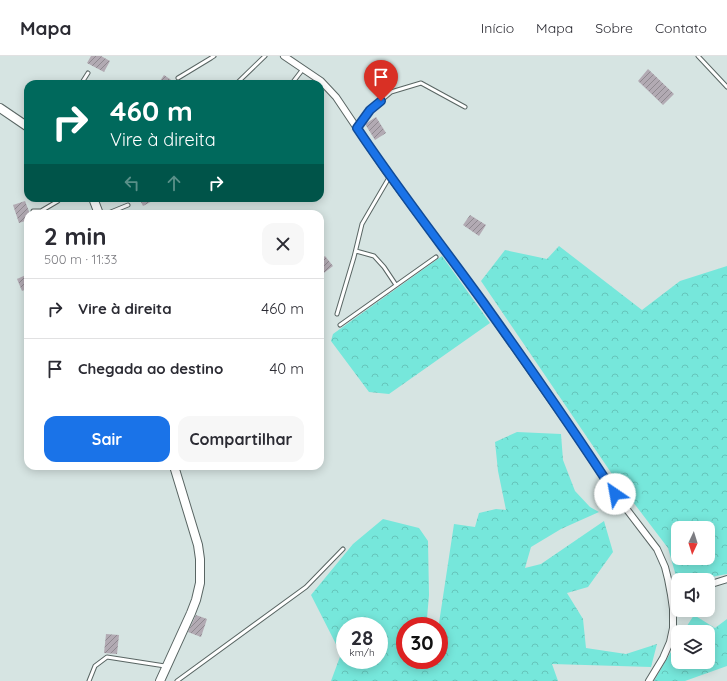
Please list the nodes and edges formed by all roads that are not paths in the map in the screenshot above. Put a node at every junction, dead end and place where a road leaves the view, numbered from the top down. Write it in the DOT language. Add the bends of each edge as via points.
graph roads {
  1 [pos="214,56"];
  2 [pos="265,56"];
  3 [pos="286,56"];
  4 [pos="698,56"];
  5 [pos="303,69"];
  6 [pos="88,73"];
  7 [pos="178,78"];
  8 [pos="84,80"];
  9 [pos="240,80"];
  10 [pos="295,80"];
  11 [pos="320,80"];
  12 [pos="324,84"];
  13 [pos="727,87"];
  14 [pos="465,107"];
  15 [pos="0,108"];
  16 [pos="24,124"];
  17 [pos="357,128"];
  18 [pos="390,176"];
  19 [pos="56,202"];
  20 [pos="128,205"];
  21 [pos="43,210"];
  22 [pos="116,210"];
  23 [pos="356,251"];
  24 [pos="436,257"];
  25 [pos="396,285"];
  26 [pos="336,314"];
  27 [pos="340,325"];
  28 [pos="175,470"];
  29 [pos="343,549"];
  30 [pos="727,580"];
  31 [pos="671,583"];
  32 [pos="715,583"];
  33 [pos="673,617"];
  34 [pos="167,666"];
  35 [pos="89,681"];
  36 [pos="160,681"];
  37 [pos="177,681"];
  38 [pos="649,681"];
  1 -- 7 [label="lane"];
  2 -- 9 [label="lane"];
  3 -- 5 [label="street"];
  4 -- 13 [label="lane"];
  5 -- 10 [label="lane"];
  5 -- 11 [label="street"];
  6 -- 8 [label="lane"];
  12 -- 17 [label="street"];
  14 -- 17 [label="lane" via="421,83 391,92 370,110"];
  15 -- 16 [label="street"];
  17 -- 18 [label="street"];
  18 -- 23 [label="lane" via="362,224"];
  18 -- 31 [label="street" via="480,299 615,494 657,549"];
  19 -- 21 [label="lane"];
  20 -- 22 [label="lane"];
  23 -- 25 [label="lane" via="374,256"];
  23 -- 26 [label="lane"];
  24 -- 25 [label="lane"];
  25 -- 27 [label="lane"];
  28 -- 34 [label="street" via="198,544 200,583 196,600"];
  29 -- 37 [label="lane" via="306,587"];
  30 -- 32 [label="street"];
  33 -- 38 [label="street" via="670,642"];
  34 -- 35 [label="lane" via="107,657 94,666"];
  34 -- 36 [label="street"];
}
